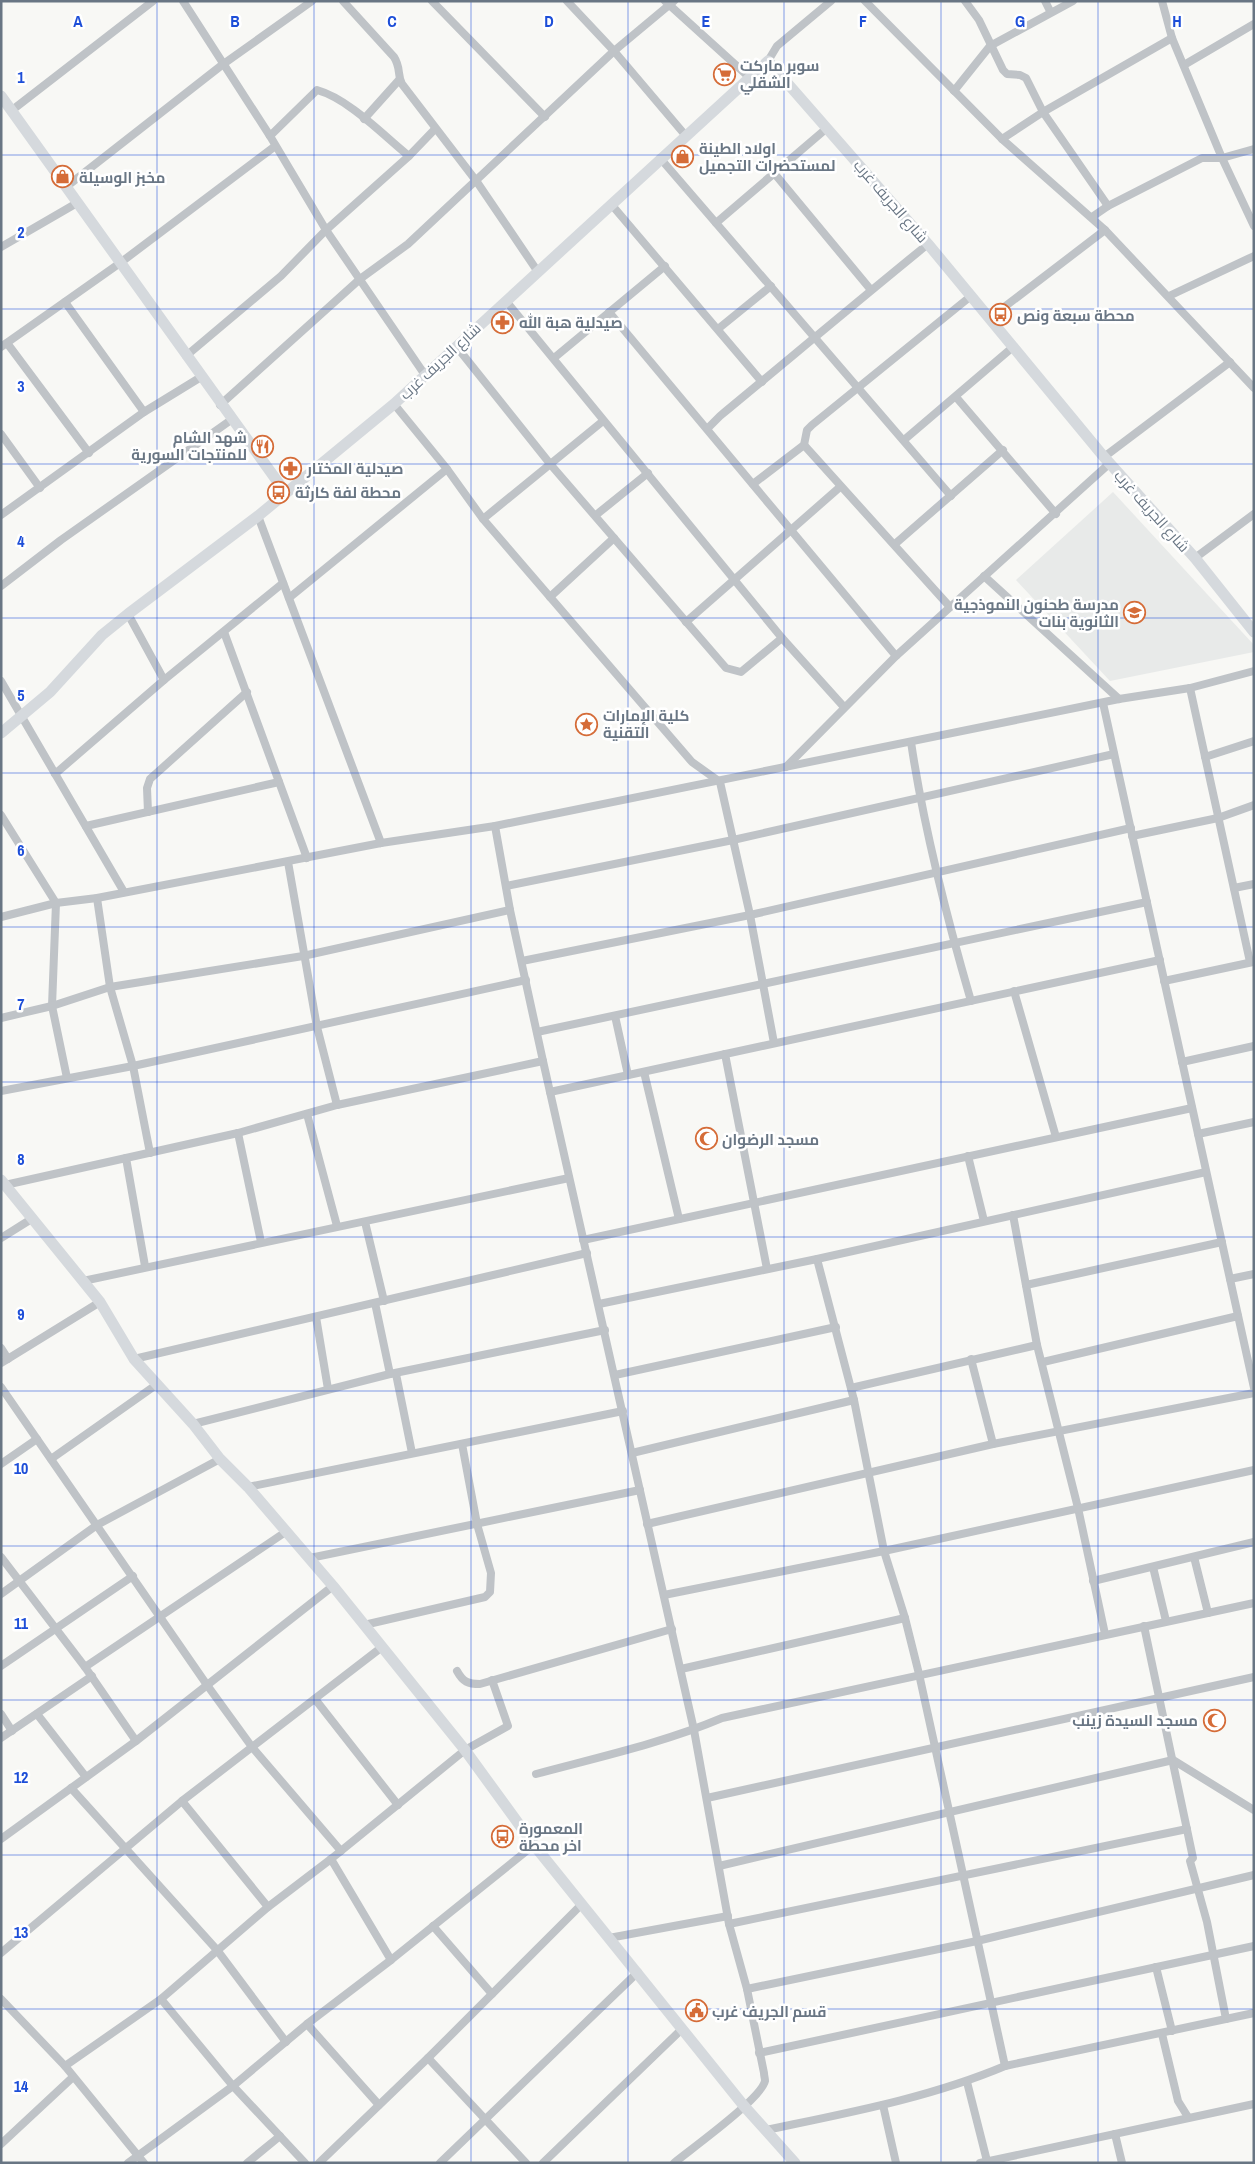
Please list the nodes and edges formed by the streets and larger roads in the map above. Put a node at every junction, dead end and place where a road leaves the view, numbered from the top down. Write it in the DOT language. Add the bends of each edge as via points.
graph roads {
  1 [pos="153,1"];
  2 [pos="184,1"];
  3 [pos="312,1"];
  4 [pos="343,1"];
  5 [pos="432,1"];
  6 [pos="567,1"];
  7 [pos="831,1"];
  8 [pos="865,1"];
  9 [pos="965,1"];
  10 [pos="1045,1"];
  11 [pos="1073,1"];
  12 [pos="1162,1"];
  13 [pos="669,3"];
  14 [pos="1050,12"];
  15 [pos="1254,24"];
  16 [pos="1172,38"];
  17 [pos="990,46"];
  18 [pos="614,51"];
  19 [pos="768,62"];
  20 [pos="222,65"];
  21 [pos="1184,65"];
  22 [pos="749,77"];
  23 [pos="399,80"];
  24 [pos="954,91"];
  25 [pos="1,96"];
  26 [pos="11,111"];
  27 [pos="1043,112"];
  28 [pos="545,117"];
  29 [pos="364,119"];
  30 [pos="827,128"];
  31 [pos="435,129"];
  32 [pos="270,136"];
  33 [pos="686,136"];
  34 [pos="1002,139"];
  35 [pos="274,147"];
  36 [pos="1254,148"];
  37 [pos="409,156"];
  38 [pos="660,158"];
  39 [pos="1222,158"];
  40 [pos="774,173"];
  41 [pos="476,182"];
  42 [pos="66,187"];
  43 [pos="77,203"];
  44 [pos="611,204"];
  45 [pos="1108,206"];
  46 [pos="1092,217"];
  47 [pos="716,223"];
  48 [pos="1254,226"];
  49 [pos="326,230"];
  50 [pos="1105,230"];
  51 [pos="928,244"];
  52 [pos="1,247"];
  53 [pos="1254,256"];
  54 [pos="120,263"];
  55 [pos="666,266"];
  56 [pos="538,272"];
  57 [pos="360,279"];
  58 [pos="771,286"];
  59 [pos="871,290"];
  60 [pos="972,296"];
  61 [pos="1169,296"];
  62 [pos="506,300"];
  63 [pos="65,302"];
  64 [pos="609,312"];
  65 [pos="990,318"];
  66 [pos="718,329"];
  67 [pos="815,338"];
  68 [pos="4,345"];
  69 [pos="456,346"];
  70 [pos="1013,347"];
  71 [pos="186,356"];
  72 [pos="554,358"];
  73 [pos="1230,362"];
  74 [pos="425,375"];
  75 [pos="201,377"];
  76 [pos="762,382"];
  77 [pos="1254,388"];
  78 [pos="858,390"];
  79 [pos="956,397"];
  80 [pos="220,404"];
  81 [pos="394,404"];
  82 [pos="144,412"];
  83 [pos="231,420"];
  84 [pos="603,420"];
  85 [pos="708,428"];
  86 [pos="1,434"];
  87 [pos="904,440"];
  88 [pos="804,445"];
  89 [pos="1003,450"];
  90 [pos="89,453"];
  91 [pos="1107,460"];
  92 [pos="551,465"];
  93 [pos="447,469"];
  94 [pos="648,473"];
  95 [pos="753,484"];
  96 [pos="840,487"];
  97 [pos="40,488"];
  98 [pos="285,492"];
  99 [pos="951,496"];
  100 [pos="1056,514"];
  101 [pos="1254,514"];
  102 [pos="1,515"];
  103 [pos="596,515"];
  104 [pos="258,516"];
  105 [pos="483,519"];
  106 [pos="790,530"];
  107 [pos="614,538"];
  108 [pos="895,544"];
  109 [pos="1195,558"];
  110 [pos="984,576"];
  111 [pos="735,580"];
  112 [pos="283,583"];
  113 [pos="1,586"];
  114 [pos="550,597"];
  115 [pos="288,598"];
  116 [pos="950,607"];
  117 [pos="128,614"];
  118 [pos="686,622"];
  119 [pos="224,632"];
  120 [pos="1254,632"];
  121 [pos="782,638"];
  122 [pos="896,656"];
  123 [pos="1254,672"];
  124 [pos="164,680"];
  125 [pos="1,681"];
  126 [pos="1190,688"];
  127 [pos="247,692"];
  128 [pos="1119,699"];
  129 [pos="1103,703"];
  130 [pos="844,707"];
  131 [pos="23,717"];
  132 [pos="1,733"];
  133 [pos="1254,741"];
  134 [pos="911,742"];
  135 [pos="1114,754"];
  136 [pos="1205,758"];
  137 [pos="786,767"];
  138 [pos="55,774"];
  139 [pos="279,782"];
  140 [pos="720,782"];
  141 [pos="919,797"];
  142 [pos="1254,805"];
  143 [pos="148,812"];
  144 [pos="1,815"];
  145 [pos="1218,818"];
  146 [pos="86,826"];
  147 [pos="495,826"];
  148 [pos="1132,832"];
  149 [pos="734,840"];
  150 [pos="381,843"];
  151 [pos="307,858"];
  152 [pos="288,862"];
  153 [pos="935,871"];
  154 [pos="1254,884"];
  155 [pos="506,886"];
  156 [pos="1234,888"];
  157 [pos="124,892"];
  158 [pos="97,898"];
  159 [pos="1147,902"];
  160 [pos="56,903"];
  161 [pos="510,910"];
  162 [pos="750,915"];
  163 [pos="1,917"];
  164 [pos="955,944"];
  165 [pos="303,956"];
  166 [pos="1160,960"];
  167 [pos="522,961"];
  168 [pos="1252,962"];
  169 [pos="526,980"];
  170 [pos="1164,981"];
  171 [pos="762,985"];
  172 [pos="110,987"];
  173 [pos="1014,991"];
  174 [pos="970,1001"];
  175 [pos="52,1006"];
  176 [pos="615,1016"];
  177 [pos="1,1018"];
  178 [pos="316,1027"];
  179 [pos="537,1032"];
  180 [pos="774,1043"];
  181 [pos="1254,1046"];
  182 [pos="725,1054"];
  183 [pos="543,1061"];
  184 [pos="1182,1062"];
  185 [pos="133,1066"];
  186 [pos="644,1072"];
  187 [pos="628,1075"];
  188 [pos="67,1078"];
  189 [pos="1,1091"];
  190 [pos="550,1092"];
  191 [pos="337,1105"];
  192 [pos="1192,1108"];
  193 [pos="307,1114"];
  194 [pos="1254,1122"];
  195 [pos="238,1133"];
  196 [pos="1198,1134"];
  197 [pos="1056,1137"];
  198 [pos="150,1153"];
  199 [pos="968,1156"];
  200 [pos="126,1158"];
  201 [pos="1206,1172"];
  202 [pos="569,1178"];
  203 [pos="3,1183"];
  204 [pos="753,1203"];
  205 [pos="1013,1215"];
  206 [pos="33,1218"];
  207 [pos="679,1219"];
  208 [pos="984,1221"];
  209 [pos="365,1222"];
  210 [pos="337,1226"];
  211 [pos="1,1238"];
  212 [pos="583,1240"];
  213 [pos="261,1242"];
  214 [pos="1222,1242"];
  215 [pos="587,1253"];
  216 [pos="817,1259"];
  217 [pos="145,1266"];
  218 [pos="767,1269"];
  219 [pos="1254,1274"];
  220 [pos="1230,1279"];
  221 [pos="83,1281"];
  222 [pos="1026,1285"];
  223 [pos="384,1300"];
  224 [pos="100,1302"];
  225 [pos="375,1303"];
  226 [pos="599,1304"];
  227 [pos="1238,1316"];
  228 [pos="316,1317"];
  229 [pos="836,1327"];
  230 [pos="606,1330"];
  231 [pos="1037,1345"];
  232 [pos="1,1348"];
  233 [pos="1250,1358"];
  234 [pos="134,1359"];
  235 [pos="971,1360"];
  236 [pos="5,1361"];
  237 [pos="1043,1362"];
  238 [pos="393,1374"];
  239 [pos="615,1375"];
  240 [pos="156,1385"];
  241 [pos="1,1386"];
  242 [pos="851,1388"];
  243 [pos="1254,1388"];
  244 [pos="328,1389"];
  245 [pos="1254,1393"];
  246 [pos="854,1400"];
  247 [pos="623,1411"];
  248 [pos="193,1424"];
  249 [pos="1058,1431"];
  250 [pos="37,1439"];
  251 [pos="462,1444"];
  252 [pos="993,1444"];
  253 [pos="412,1452"];
  254 [pos="632,1453"];
  255 [pos="51,1459"];
  256 [pos="220,1459"];
  257 [pos="1,1464"];
  258 [pos="1254,1470"];
  259 [pos="870,1474"];
  260 [pos="248,1487"];
  261 [pos="640,1490"];
  262 [pos="1078,1508"];
  263 [pos="477,1524"];
  264 [pos="647,1524"];
  265 [pos="97,1525"];
  266 [pos="287,1531"];
  267 [pos="1254,1542"];
  268 [pos="884,1551"];
  269 [pos="1,1557"];
  270 [pos="1194,1557"];
  271 [pos="310,1558"];
  272 [pos="1152,1566"];
  273 [pos="133,1576"];
  274 [pos="20,1581"];
  275 [pos="1093,1581"];
  276 [pos="333,1586"];
  277 [pos="1,1594"];
  278 [pos="664,1595"];
  279 [pos="1254,1603"];
  280 [pos="1208,1613"];
  281 [pos="161,1615"];
  282 [pos="905,1618"];
  283 [pos="1166,1622"];
  284 [pos="364,1625"];
  285 [pos="1144,1626"];
  286 [pos="55,1629"];
  287 [pos="672,1629"];
  288 [pos="1105,1634"];
  289 [pos="382,1647"];
  290 [pos="1,1666"];
  291 [pos="85,1666"];
  292 [pos="681,1669"];
  293 [pos="457,1671"];
  294 [pos="919,1674"];
  295 [pos="92,1676"];
  296 [pos="1254,1676"];
  297 [pos="492,1680"];
  298 [pos="207,1685"];
  299 [pos="1159,1696"];
  300 [pos="315,1699"];
  301 [pos="1,1714"];
  302 [pos="37,1714"];
  303 [pos="694,1730"];
  304 [pos="12,1731"];
  305 [pos="1,1738"];
  306 [pos="136,1742"];
  307 [pos="252,1747"];
  308 [pos="935,1747"];
  309 [pos="464,1750"];
  310 [pos="1172,1760"];
  311 [pos="536,1774"];
  312 [pos="86,1777"];
  313 [pos="71,1788"];
  314 [pos="707,1798"];
  315 [pos="182,1801"];
  316 [pos="398,1805"];
  317 [pos="1254,1810"];
  318 [pos="949,1812"];
  319 [pos="1187,1829"];
  320 [pos="1,1839"];
  321 [pos="534,1845"];
  322 [pos="124,1848"];
  323 [pos="341,1851"];
  324 [pos="331,1860"];
  325 [pos="718,1866"];
  326 [pos="963,1875"];
  327 [pos="1254,1875"];
  328 [pos="1198,1888"];
  329 [pos="582,1904"];
  330 [pos="268,1907"];
  331 [pos="728,1920"];
  332 [pos="434,1926"];
  333 [pos="609,1938"];
  334 [pos="977,1942"];
  335 [pos="1254,1946"];
  336 [pos="217,1950"];
  337 [pos="1,1954"];
  338 [pos="1214,1956"];
  339 [pos="391,1960"];
  340 [pos="1156,1967"];
  341 [pos="638,1972"];
  342 [pos="747,1990"];
  343 [pos="492,1994"];
  344 [pos="1,1999"];
  345 [pos="161,1999"];
  346 [pos="991,2002"];
  347 [pos="1254,2013"];
  348 [pos="1226,2019"];
  349 [pos="307,2024"];
  350 [pos="682,2029"];
  351 [pos="1172,2031"];
  352 [pos="1162,2034"];
  353 [pos="286,2042"];
  354 [pos="759,2053"];
  355 [pos="428,2058"];
  356 [pos="65,2066"];
  357 [pos="1005,2066"];
  358 [pos="73,2077"];
  359 [pos="967,2082"];
  360 [pos="233,2086"];
  361 [pos="1254,2104"];
  362 [pos="379,2105"];
  363 [pos="883,2105"];
  364 [pos="744,2106"];
  365 [pos="1188,2117"];
  366 [pos="486,2118"];
  367 [pos="766,2130"];
  368 [pos="1115,2134"];
  369 [pos="280,2136"];
  370 [pos="2,2141"];
  371 [pos="136,2156"];
  372 [pos="983,2162"];
  373 [pos="128,2163"];
  374 [pos="144,2163"];
  375 [pos="248,2163"];
  376 [pos="305,2163"];
  377 [pos="319,2163"];
  378 [pos="440,2163"];
  379 [pos="526,2163"];
  380 [pos="543,2163"];
  381 [pos="674,2163"];
  382 [pos="795,2163"];
  383 [pos="896,2163"];
  384 [pos="1122,2163"];
  1 -- 26 [label="street"];
  2 -- 20 [label="street"];
  3 -- 20 [label="street"];
  4 -- 23 [label="street" via="394,57 400,66"];
  5 -- 28 [label="street"];
  6 -- 18 [label="street"];
  7 -- 19 [label="street" via="777,46"];
  8 -- 24 [label="street"];
  9 -- 17 [label="street" via="979,20"];
  10 -- 14 [label="street"];
  11 -- 14 [label="street"];
  12 -- 16 [label="street"];
  13 -- 18 [label="street"];
  13 -- 22 [label="street"];
  14 -- 17 [label="street"];
  15 -- 21 [label="street"];
  16 -- 21 [label="street"];
  16 -- 27 [label="street"];
  17 -- 24 [label="street"];
  17 -- 27 [label="street" via="1007,74 1026,78"];
  18 -- 28 [label="street"];
  18 -- 33 [label="street"];
  19 -- 22 [label="street, شارع الجريف غرب"];
  19 -- 30 [label="street, شارع الجريف غرب"];
  20 -- 32 [label="street"];
  20 -- 42 [label="street"];
  21 -- 39 [label="street"];
  22 -- 33 [label="street, شارع الجريف غرب"];
  23 -- 29 [label="street"];
  23 -- 31 [label="street"];
  24 -- 34 [label="street"];
  25 -- 26 [label="street"];
  26 -- 42 [label="street"];
  27 -- 34 [label="street"];
  27 -- 45 [label="street"];
  28 -- 41 [label="street"];
  29 -- 32 [label="street" via="328,93 317,90"];
  29 -- 37 [label="street"];
  30 -- 40 [label="street"];
  30 -- 51 [label="street, شارع الجريف غرب"];
  31 -- 37 [label="street"];
  31 -- 41 [label="street"];
  32 -- 35 [label="street"];
  33 -- 38 [label="street, شارع الجريف غرب"];
  34 -- 46 [label="street"];
  35 -- 49 [label="street"];
  35 -- 54 [label="street"];
  36 -- 39 [label="street"];
  37 -- 49 [label="street"];
  38 -- 44 [label="street, شارع الجريف غرب"];
  38 -- 47 [label="street"];
  39 -- 45 [label="street" via="1202,158"];
  39 -- 48 [label="street"];
  40 -- 47 [label="street"];
  40 -- 59 [label="street"];
  41 -- 56 [label="street"];
  41 -- 57 [label="street" via="408,244"];
  42 -- 43 [label="street"];
  43 -- 52 [label="street"];
  43 -- 54 [label="street"];
  44 -- 55 [label="street"];
  44 -- 56 [label="street, شارع الجريف غرب"];
  45 -- 46 [label="street"];
  46 -- 50 [label="street"];
  47 -- 58 [label="street"];
  49 -- 57 [label="street"];
  49 -- 71 [label="street" via="281,276"];
  50 -- 61 [label="street"];
  50 -- 65 [label="street"];
  51 -- 59 [label="street"];
  51 -- 60 [label="street, شارع الجريف غرب"];
  53 -- 61 [label="street"];
  54 -- 63 [label="street"];
  54 -- 71 [label="street"];
  55 -- 64 [label="street"];
  55 -- 66 [label="street"];
  56 -- 62 [label="street, شارع الجريف غرب"];
  57 -- 74 [label="street"];
  57 -- 80 [label="street"];
  58 -- 66 [label="street"];
  58 -- 67 [label="street"];
  59 -- 67 [label="street"];
  60 -- 65 [label="street, شارع الجريف غرب"];
  60 -- 78 [label="street"];
  61 -- 73 [label="street"];
  62 -- 69 [label="street, شارع الجريف غرب"];
  62 -- 72 [label="street"];
  63 -- 68 [label="street"];
  63 -- 82 [label="street"];
  64 -- 72 [label="street"];
  64 -- 85 [label="street"];
  65 -- 70 [label="street, شارع الجريف غرب"];
  66 -- 76 [label="street"];
  67 -- 76 [label="street"];
  67 -- 78 [label="street"];
  68 -- 90 [label="street"];
  69 -- 74 [label="street, شارع الجريف غرب"];
  69 -- 92 [label="street"];
  70 -- 79 [label="street"];
  70 -- 91 [label="street, شارع الجريف غرب"];
  71 -- 75 [label="street"];
  72 -- 84 [label="street"];
  73 -- 77 [label="street"];
  73 -- 91 [label="street"];
  74 -- 81 [label="street, شارع الجريف غرب"];
  75 -- 80 [label="street"];
  75 -- 82 [label="street"];
  76 -- 85 [label="street"];
  78 -- 87 [label="street"];
  78 -- 88 [label="street" via="807,430"];
  79 -- 87 [label="street"];
  79 -- 89 [label="street"];
  80 -- 83 [label="street"];
  81 -- 93 [label="street"];
  81 -- 98 [label="street, شارع الجريف غرب"];
  82 -- 90 [label="street"];
  83 -- 98 [label="street"];
  83 -- 113 [label="street"];
  84 -- 92 [label="street"];
  84 -- 94 [label="street"];
  85 -- 95 [label="street"];
  86 -- 97 [label="street"];
  87 -- 99 [label="street"];
  88 -- 95 [label="street"];
  88 -- 96 [label="street"];
  89 -- 99 [label="street"];
  89 -- 100 [label="street"];
  90 -- 97 [label="street"];
  91 -- 100 [label="street"];
  91 -- 109 [label="street, شارع الجريف غرب"];
  92 -- 103 [label="street"];
  92 -- 105 [label="street"];
  93 -- 105 [label="street"];
  93 -- 115 [label="street"];
  94 -- 103 [label="street"];
  94 -- 111 [label="street"];
  95 -- 106 [label="street"];
  96 -- 106 [label="street"];
  96 -- 108 [label="street"];
  97 -- 102 [label="street"];
  98 -- 104 [label="street, شارع الجريف غرب"];
  99 -- 108 [label="street"];
  100 -- 110 [label="street"];
  101 -- 109 [label="street"];
  103 -- 107 [label="street"];
  104 -- 112 [label="street"];
  104 -- 117 [label="street, شارع الجريف غرب"];
  105 -- 114 [label="street"];
  106 -- 111 [label="street"];
  106 -- 122 [label="street"];
  107 -- 114 [label="street"];
  107 -- 118 [label="street"];
  108 -- 116 [label="street"];
  109 -- 120 [label="street, شارع الجريف غرب"];
  110 -- 116 [label="street"];
  110 -- 128 [label="street"];
  111 -- 118 [label="street"];
  111 -- 121 [label="street"];
  112 -- 115 [label="street"];
  112 -- 119 [label="street"];
  114 -- 140 [label="street" via="692,762"];
  115 -- 150 [label="street"];
  116 -- 122 [label="street"];
  117 -- 124 [label="street"];
  117 -- 131 [label="street, شارع الجريف غرب" via="102,635"];
  118 -- 121 [label="street" via="732,672 741,672"];
  119 -- 124 [label="street"];
  119 -- 127 [label="street"];
  121 -- 130 [label="street"];
  122 -- 130 [label="street"];
  123 -- 126 [label="street"];
  124 -- 138 [label="street"];
  125 -- 131 [label="street"];
  126 -- 128 [label="street"];
  126 -- 136 [label="street"];
  127 -- 139 [label="street"];
  127 -- 143 [label="street" via="150,779"];
  128 -- 129 [label="street"];
  129 -- 134 [label="street"];
  129 -- 135 [label="street"];
  130 -- 137 [label="street"];
  131 -- 132 [label="street, شارع الجريف غرب"];
  131 -- 138 [label="street"];
  133 -- 136 [label="street"];
  134 -- 137 [label="street"];
  134 -- 141 [label="street"];
  135 -- 141 [label="street"];
  135 -- 148 [label="street"];
  136 -- 145 [label="street"];
  137 -- 140 [label="street"];
  138 -- 146 [label="street"];
  139 -- 143 [label="street"];
  139 -- 151 [label="street"];
  140 -- 147 [label="street"];
  140 -- 149 [label="street"];
  141 -- 149 [label="street"];
  141 -- 153 [label="street"];
  142 -- 145 [label="street"];
  143 -- 146 [label="street"];
  144 -- 160 [label="street"];
  145 -- 148 [label="street"];
  145 -- 156 [label="street"];
  146 -- 157 [label="street"];
  147 -- 150 [label="street"];
  147 -- 155 [label="street"];
  148 -- 153 [label="street"];
  148 -- 159 [label="street"];
  149 -- 155 [label="street"];
  149 -- 162 [label="street"];
  150 -- 151 [label="street"];
  151 -- 152 [label="street"];
  152 -- 157 [label="street"];
  152 -- 165 [label="street"];
  153 -- 162 [label="street"];
  153 -- 164 [label="street"];
  154 -- 156 [label="street"];
  155 -- 161 [label="street"];
  156 -- 168 [label="street"];
  157 -- 158 [label="street"];
  158 -- 160 [label="street"];
  158 -- 172 [label="street"];
  159 -- 164 [label="street"];
  159 -- 166 [label="street"];
  160 -- 163 [label="street"];
  160 -- 175 [label="street"];
  161 -- 165 [label="street"];
  161 -- 167 [label="street"];
  162 -- 167 [label="street"];
  162 -- 171 [label="street"];
  164 -- 171 [label="street"];
  164 -- 174 [label="street"];
  165 -- 172 [label="street"];
  165 -- 178 [label="street"];
  166 -- 170 [label="street"];
  166 -- 173 [label="street"];
  167 -- 169 [label="street"];
  168 -- 170 [label="street"];
  169 -- 178 [label="street"];
  169 -- 179 [label="street"];
  170 -- 184 [label="street"];
  171 -- 176 [label="street"];
  171 -- 180 [label="street"];
  172 -- 175 [label="street"];
  172 -- 185 [label="street"];
  173 -- 174 [label="street"];
  173 -- 197 [label="street"];
  174 -- 180 [label="street"];
  175 -- 177 [label="street"];
  175 -- 188 [label="street"];
  176 -- 179 [label="street"];
  176 -- 187 [label="street"];
  178 -- 185 [label="street"];
  178 -- 191 [label="street"];
  179 -- 183 [label="street"];
  180 -- 182 [label="street"];
  181 -- 184 [label="street"];
  182 -- 186 [label="street"];
  182 -- 204 [label="street"];
  183 -- 190 [label="street"];
  183 -- 191 [label="street"];
  184 -- 192 [label="street"];
  185 -- 188 [label="street"];
  185 -- 198 [label="street"];
  186 -- 187 [label="street"];
  186 -- 207 [label="street"];
  187 -- 190 [label="street"];
  188 -- 189 [label="street"];
  190 -- 202 [label="street"];
  191 -- 193 [label="street"];
  192 -- 196 [label="street"];
  192 -- 197 [label="street"];
  193 -- 195 [label="street"];
  193 -- 210 [label="street"];
  194 -- 196 [label="street"];
  195 -- 198 [label="street"];
  195 -- 213 [label="street"];
  196 -- 201 [label="street"];
  197 -- 199 [label="street"];
  198 -- 200 [label="street"];
  199 -- 204 [label="street"];
  199 -- 208 [label="street"];
  200 -- 203 [label="street"];
  200 -- 217 [label="street"];
  201 -- 205 [label="street"];
  201 -- 214 [label="street"];
  202 -- 209 [label="street"];
  202 -- 212 [label="street"];
  203 -- 206 [label="street"];
  204 -- 207 [label="street"];
  204 -- 218 [label="street"];
  205 -- 208 [label="street"];
  205 -- 222 [label="street"];
  206 -- 211 [label="street"];
  206 -- 221 [label="street"];
  207 -- 212 [label="street"];
  208 -- 216 [label="street"];
  209 -- 210 [label="street"];
  209 -- 223 [label="street"];
  210 -- 213 [label="street"];
  212 -- 215 [label="street"];
  213 -- 217 [label="street"];
  214 -- 220 [label="street"];
  214 -- 222 [label="street"];
  215 -- 223 [label="street"];
  215 -- 226 [label="street"];
  216 -- 218 [label="street"];
  216 -- 229 [label="street"];
  217 -- 221 [label="street"];
  218 -- 226 [label="street"];
  219 -- 220 [label="street"];
  220 -- 227 [label="street"];
  221 -- 224 [label="street"];
  222 -- 231 [label="street"];
  223 -- 225 [label="street"];
  224 -- 234 [label="street"];
  224 -- 236 [label="street"];
  225 -- 228 [label="street"];
  225 -- 238 [label="street"];
  226 -- 230 [label="street"];
  227 -- 233 [label="street"];
  227 -- 237 [label="street"];
  228 -- 234 [label="street"];
  228 -- 244 [label="street"];
  229 -- 239 [label="street"];
  229 -- 242 [label="street"];
  230 -- 238 [label="street"];
  230 -- 239 [label="street"];
  231 -- 235 [label="street"];
  231 -- 237 [label="street"];
  232 -- 236 [label="street"];
  233 -- 243 [label="street"];
  234 -- 240 [label="street"];
  235 -- 242 [label="street"];
  235 -- 252 [label="street"];
  237 -- 249 [label="street"];
  238 -- 244 [label="street"];
  238 -- 253 [label="street"];
  239 -- 247 [label="street"];
  240 -- 248 [label="street"];
  240 -- 255 [label="street"];
  241 -- 250 [label="street"];
  242 -- 246 [label="street"];
  244 -- 248 [label="street"];
  245 -- 249 [label="street"];
  246 -- 254 [label="street"];
  246 -- 259 [label="street"];
  247 -- 251 [label="street"];
  247 -- 254 [label="street"];
  248 -- 256 [label="street"];
  249 -- 252 [label="street"];
  249 -- 262 [label="street"];
  250 -- 255 [label="street"];
  250 -- 257 [label="street"];
  251 -- 253 [label="street"];
  251 -- 263 [label="street"];
  252 -- 259 [label="street"];
  253 -- 260 [label="street"];
  254 -- 261 [label="street"];
  255 -- 265 [label="street"];
  256 -- 260 [label="street"];
  256 -- 265 [label="street"];
  258 -- 262 [label="street"];
  259 -- 264 [label="street"];
  259 -- 268 [label="street"];
  260 -- 266 [label="street"];
  261 -- 263 [label="street"];
  261 -- 264 [label="street"];
  262 -- 268 [label="street"];
  262 -- 275 [label="street"];
  263 -- 271 [label="street"];
  263 -- 284 [label="street" via="491,1573 490,1592 486,1597"];
  264 -- 278 [label="street"];
  265 -- 273 [label="street"];
  265 -- 274 [label="street"];
  266 -- 271 [label="street"];
  266 -- 281 [label="street"];
  267 -- 270 [label="street"];
  268 -- 278 [label="street"];
  268 -- 282 [label="street"];
  269 -- 274 [label="street"];
  270 -- 272 [label="street"];
  270 -- 280 [label="street"];
  271 -- 276 [label="street"];
  272 -- 275 [label="street"];
  272 -- 283 [label="street"];
  273 -- 281 [label="street"];
  273 -- 286 [label="street"];
  274 -- 277 [label="street"];
  274 -- 286 [label="street"];
  275 -- 288 [label="street"];
  276 -- 284 [label="street"];
  276 -- 298 [label="street"];
  278 -- 287 [label="street"];
  279 -- 280 [label="street"];
  280 -- 283 [label="street"];
  281 -- 291 [label="street"];
  281 -- 298 [label="street"];
  282 -- 292 [label="street"];
  282 -- 294 [label="street"];
  283 -- 285 [label="street"];
  284 -- 289 [label="street"];
  285 -- 288 [label="street"];
  285 -- 299 [label="street"];
  286 -- 290 [label="street"];
  286 -- 291 [label="street"];
  287 -- 292 [label="street"];
  287 -- 297 [label="street"];
  288 -- 294 [label="street"];
  289 -- 300 [label="street"];
  289 -- 309 [label="street"];
  291 -- 295 [label="street"];
  292 -- 303 [label="street"];
  293 -- 297 [label="street" via="468,1684"];
  294 -- 303 [label="street" via="722,1718"];
  294 -- 308 [label="street"];
  295 -- 302 [label="street"];
  295 -- 306 [label="street"];
  296 -- 299 [label="street"];
  297 -- 309 [label="street" via="508,1726"];
  298 -- 306 [label="street"];
  298 -- 307 [label="street"];
  299 -- 308 [label="street"];
  299 -- 310 [label="street"];
  300 -- 307 [label="street"];
  300 -- 316 [label="street"];
  301 -- 304 [label="street"];
  302 -- 304 [label="street"];
  302 -- 312 [label="street"];
  303 -- 311 [label="street"];
  303 -- 314 [label="street"];
  304 -- 305 [label="street"];
  306 -- 312 [label="street"];
  307 -- 315 [label="street"];
  307 -- 323 [label="street"];
  308 -- 314 [label="street"];
  308 -- 318 [label="street"];
  309 -- 316 [label="street"];
  309 -- 321 [label="street"];
  310 -- 317 [label="street"];
  310 -- 318 [label="street"];
  310 -- 319 [label="street"];
  312 -- 313 [label="street"];
  313 -- 320 [label="street"];
  313 -- 322 [label="street"];
  314 -- 325 [label="street"];
  315 -- 322 [label="street"];
  315 -- 330 [label="street"];
  316 -- 323 [label="street"];
  318 -- 325 [label="street"];
  318 -- 326 [label="street"];
  319 -- 326 [label="street"];
  319 -- 328 [label="street" via="1193,1858 1190,1861"];
  321 -- 329 [label="street"];
  321 -- 332 [label="street"];
  322 -- 336 [label="street"];
  322 -- 337 [label="street"];
  323 -- 324 [label="street"];
  324 -- 330 [label="street"];
  324 -- 339 [label="street"];
  325 -- 331 [label="street"];
  326 -- 331 [label="street"];
  326 -- 334 [label="street"];
  327 -- 328 [label="street"];
  328 -- 334 [label="street"];
  328 -- 338 [label="street"];
  329 -- 333 [label="street"];
  329 -- 343 [label="street"];
  330 -- 336 [label="street"];
  331 -- 333 [label="street"];
  331 -- 342 [label="street"];
  332 -- 339 [label="street"];
  332 -- 343 [label="street"];
  333 -- 341 [label="street"];
  334 -- 342 [label="street"];
  334 -- 346 [label="street"];
  335 -- 338 [label="street"];
  336 -- 345 [label="street"];
  336 -- 353 [label="street"];
  338 -- 340 [label="street"];
  338 -- 348 [label="street"];
  339 -- 349 [label="street"];
  340 -- 346 [label="street"];
  340 -- 351 [label="street"];
  341 -- 350 [label="street"];
  341 -- 366 [label="street"];
  342 -- 354 [label="street"];
  343 -- 355 [label="street"];
  344 -- 356 [label="street"];
  345 -- 356 [label="street"];
  345 -- 360 [label="street"];
  346 -- 354 [label="street"];
  346 -- 357 [label="street"];
  347 -- 348 [label="street"];
  348 -- 351 [label="street"];
  349 -- 353 [label="street"];
  349 -- 362 [label="street"];
  350 -- 364 [label="street"];
  350 -- 380 [label="street"];
  351 -- 352 [label="street"];
  352 -- 357 [label="street"];
  352 -- 365 [label="street" via="1178,2101"];
  353 -- 360 [label="street"];
  354 -- 364 [label="street" via="765,2081"];
  355 -- 362 [label="street"];
  355 -- 366 [label="street"];
  356 -- 358 [label="street"];
  357 -- 359 [label="street"];
  358 -- 370 [label="street"];
  358 -- 371 [label="street"];
  359 -- 363 [label="street"];
  359 -- 372 [label="street"];
  360 -- 369 [label="street"];
  360 -- 371 [label="street"];
  361 -- 365 [label="street"];
  362 -- 377 [label="street"];
  363 -- 367 [label="street"];
  363 -- 383 [label="street"];
  364 -- 367 [label="street"];
  364 -- 381 [label="street"];
  365 -- 368 [label="street"];
  366 -- 378 [label="street"];
  366 -- 379 [label="street"];
  367 -- 382 [label="street"];
  368 -- 372 [label="street"];
  368 -- 384 [label="street"];
  369 -- 375 [label="street"];
  369 -- 376 [label="street"];
  371 -- 373 [label="street"];
  371 -- 374 [label="street"];
}
